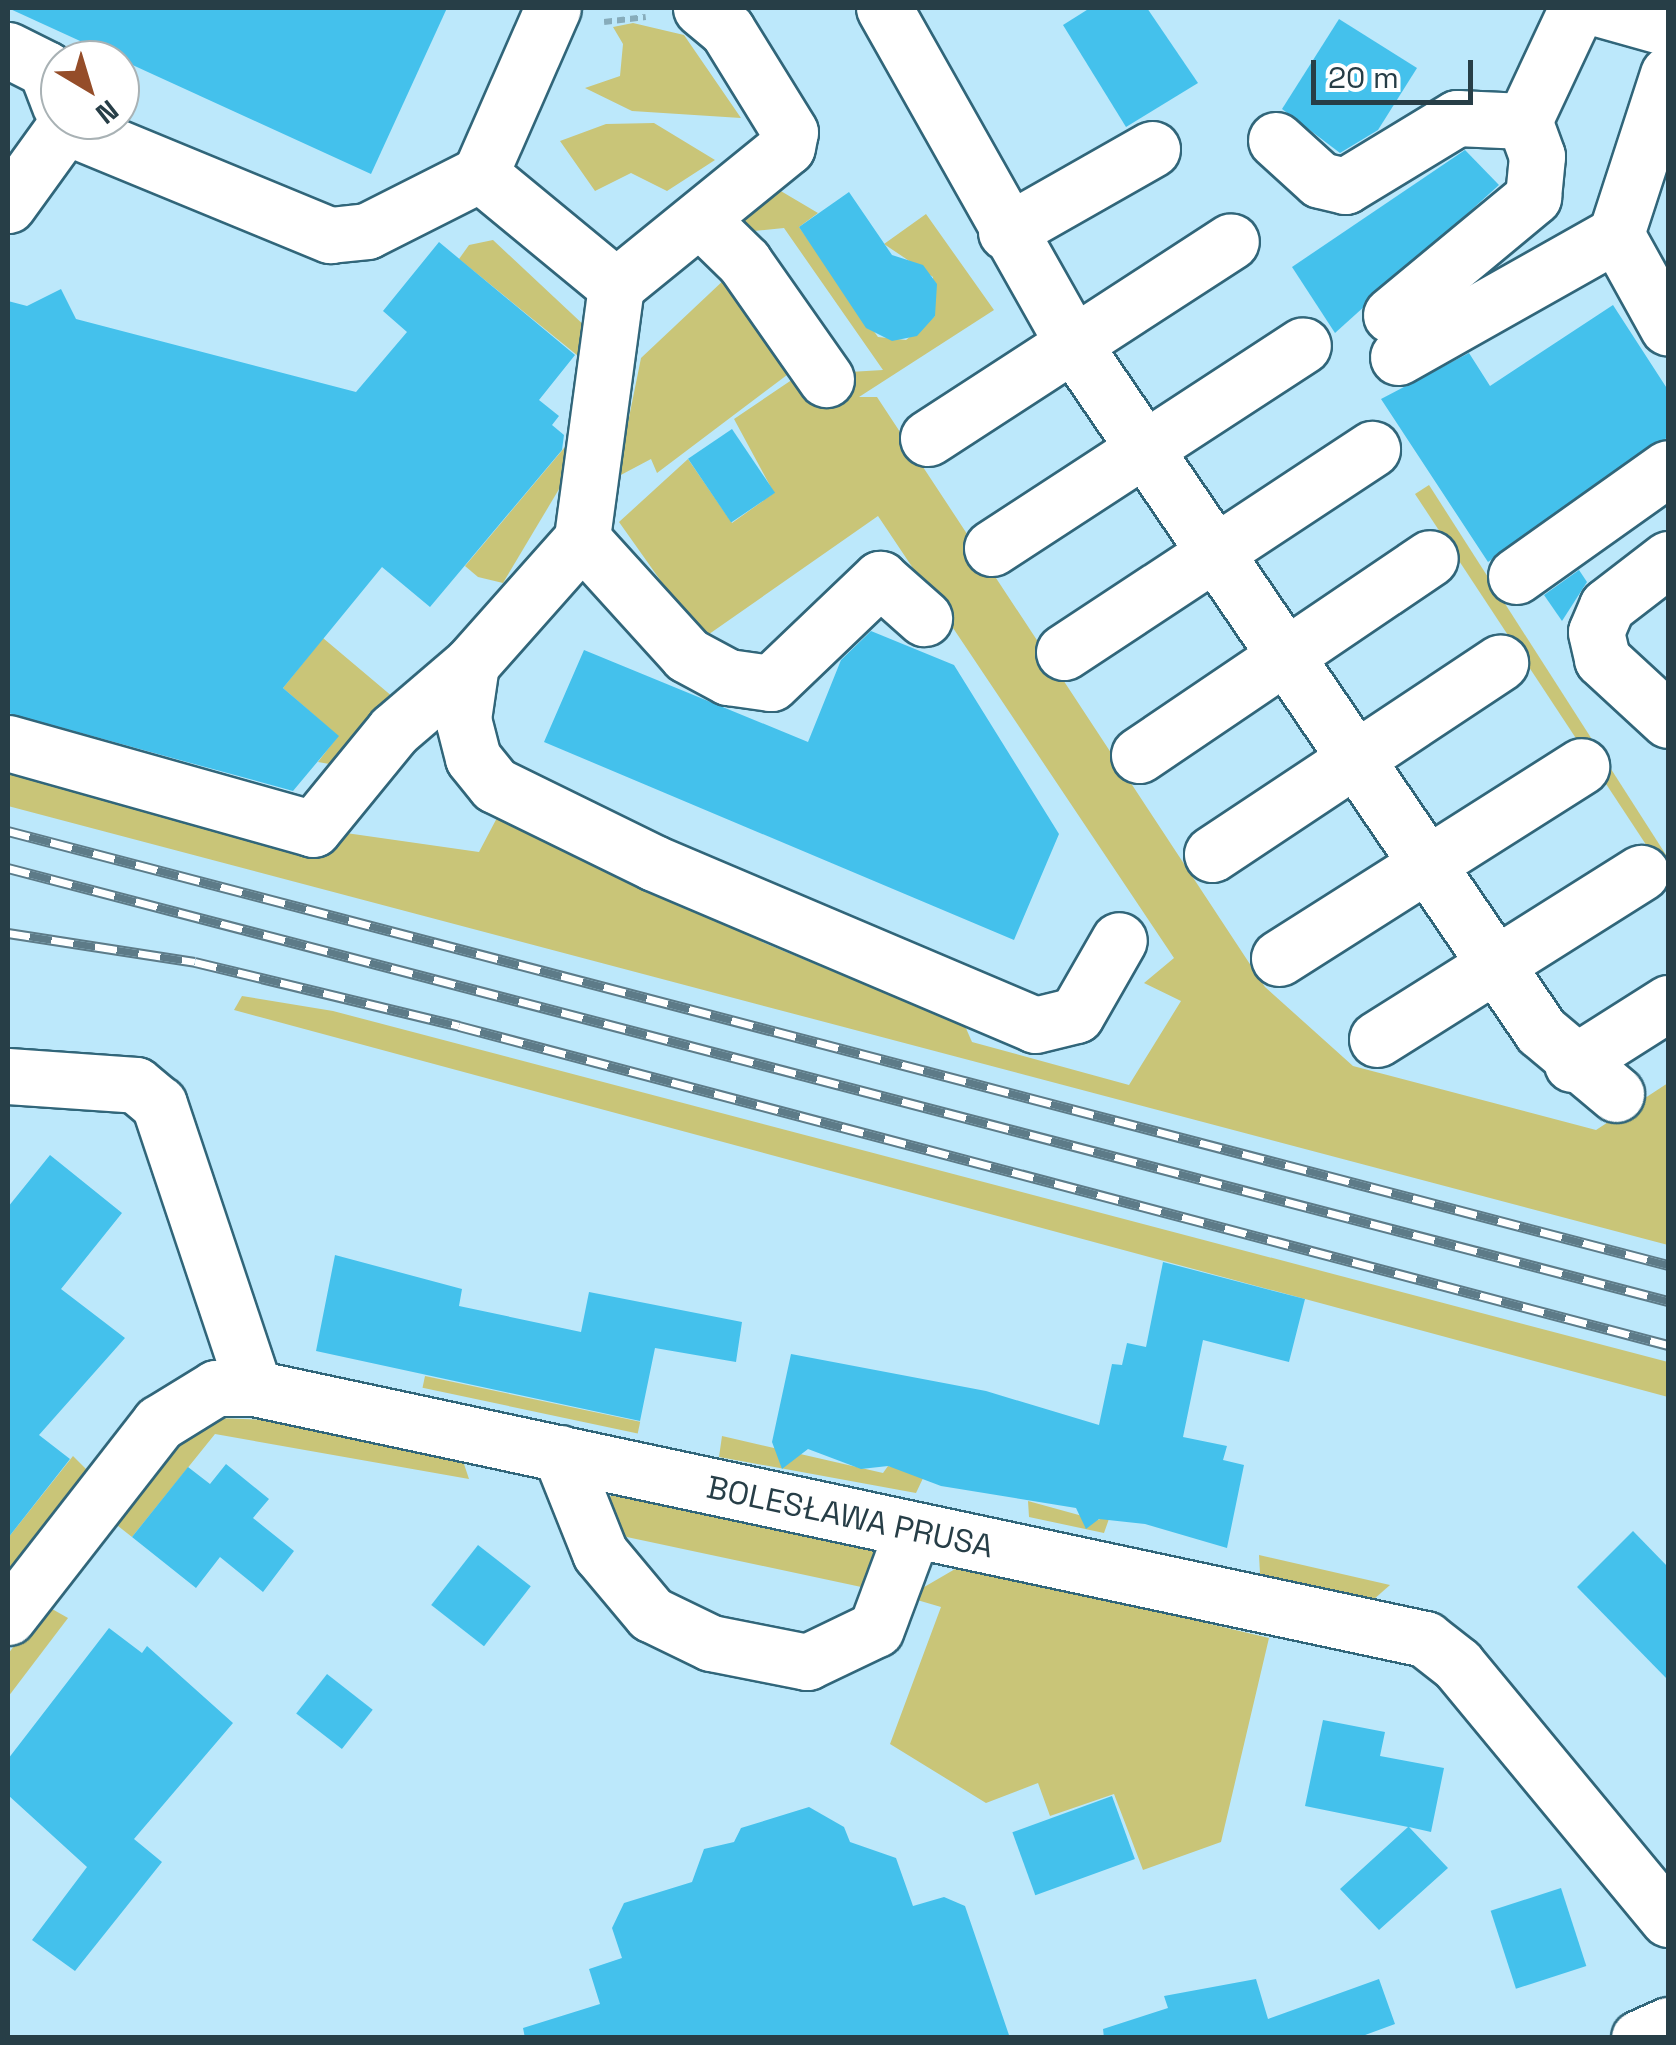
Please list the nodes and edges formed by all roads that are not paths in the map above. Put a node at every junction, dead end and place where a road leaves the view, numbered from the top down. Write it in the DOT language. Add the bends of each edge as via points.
graph roads {
  1 [pos="884,8"];
  2 [pos="1577,8"];
  3 [pos="1597,8"];
  4 [pos="681,13"];
  5 [pos="574,23"];
  6 [pos="1668,28"];
  7 [pos="8,50"];
  8 [pos="40,67"];
  9 [pos="1664,101"];
  10 [pos="1524,121"];
  11 [pos="48,140"];
  12 [pos="115,140"];
  13 [pos="1276,140"];
  14 [pos="1152,149"];
  15 [pos="480,174"];
  16 [pos="8,204"];
  17 [pos="700,218"];
  18 [pos="1006,232"];
  19 [pos="1616,234"];
  20 [pos="1231,241"];
  21 [pos="616,286"];
  22 [pos="1668,328"];
  23 [pos="1073,344"];
  24 [pos="1303,345"];
  25 [pos="826,379"];
  26 [pos="928,438"];
  27 [pos="1147,449"];
  28 [pos="1372,449"];
  29 [pos="1668,468"];
  30 [pos="582,538"];
  31 [pos="992,548"];
  32 [pos="1217,553"];
  33 [pos="1430,558"];
  34 [pos="1668,559"];
  35 [pos="1516,576"];
  36 [pos="924,618"];
  37 [pos="1064,652"];
  38 [pos="1286,657"];
  39 [pos="1500,663"];
  40 [pos="471,664"];
  41 [pos="1668,720"];
  42 [pos="8,743"];
  43 [pos="1139,756"];
  44 [pos="1358,760"];
  45 [pos="1581,766"];
  46 [pos="1212,854"];
  47 [pos="1428,862"];
  48 [pos="1641,873"];
  49 [pos="1119,940"];
  50 [pos="1279,958"];
  51 [pos="1496,965"];
  52 [pos="1668,1003"];
  53 [pos="1378,1040"];
  54 [pos="8,1076"];
  55 [pos="254,1388"];
  56 [pos="560,1454"];
  57 [pos="912,1532"];
  58 [pos="8,1616"];
  59 [pos="1668,1919"];
  60 [pos="1668,2025"];
  61 [pos="1639,2038"];
  1 -- 18 [label="street"];
  2 -- 10 [label="street"];
  3 -- 6 [label="street"];
  4 -- 17 [label="street" via="726,30 790,132 776,159"];
  5 -- 15 [label="street"];
  7 -- 8 [label="street"];
  9 -- 19 [label="street"];
  10 -- 13 [label="street" via="1456,118 1345,186 1320,180"];
  10 -- 19 [label="street" via="1538,156 1533,197 1394,336"];
  11 -- 16 [label="street"];
  12 -- 15 [label="street" via="330,235 367,232"];
  14 -- 18 [label="street"];
  15 -- 21 [label="street"];
  17 -- 21 [label="street"];
  17 -- 25 [label="street" via="744,262"];
  18 -- 23 [label="street"];
  19 -- 22 [label="street"];
  20 -- 23 [label="street"];
  21 -- 30 [label="street"];
  23 -- 26 [label="street"];
  23 -- 27 [label="street"];
  24 -- 27 [label="street"];
  27 -- 31 [label="street"];
  27 -- 32 [label="street"];
  28 -- 32 [label="street"];
  29 -- 35 [label="street"];
  30 -- 36 [label="street" via="686,655 728,677 771,683 793,668 868,582 880,579"];
  30 -- 40 [label="street"];
  32 -- 37 [label="street"];
  32 -- 38 [label="street"];
  33 -- 38 [label="street"];
  34 -- 41 [label="street" via="1607,606 1596,632 1612,672"];
  38 -- 43 [label="street"];
  38 -- 44 [label="street"];
  39 -- 44 [label="street"];
  40 -- 42 [label="street" via="394,730 312,829"];
  40 -- 49 [label="street" via="463,720 474,758 496,785 972,1000 1035,1025 1063,1024 1090,1000"];
  44 -- 46 [label="street"];
  44 -- 47 [label="street"];
  45 -- 47 [label="street"];
  47 -- 50 [label="street"];
  47 -- 51 [label="street"];
  48 -- 51 [label="street"];
  51 -- 52 [label="street" via="1594,1079"];
  51 -- 53 [label="street"];
  54 -- 55 [label="street" via="136,1085 159,1104"];
  55 -- 56 [label="street, BOLESŁAWA PRUSA"];
  55 -- 58 [label="street, BOLESŁAWA PRUSA" via="216,1388 160,1424"];
  56 -- 57 [label="street, BOLESŁAWA PRUSA"];
  56 -- 57 [label="street" via="600,1552 651,1614 711,1643 807,1662 876,1630"];
  57 -- 59 [label="street, BOLESŁAWA PRUSA" via="1425,1638 1457,1664"];
  60 -- 61 [label="street"];
}
